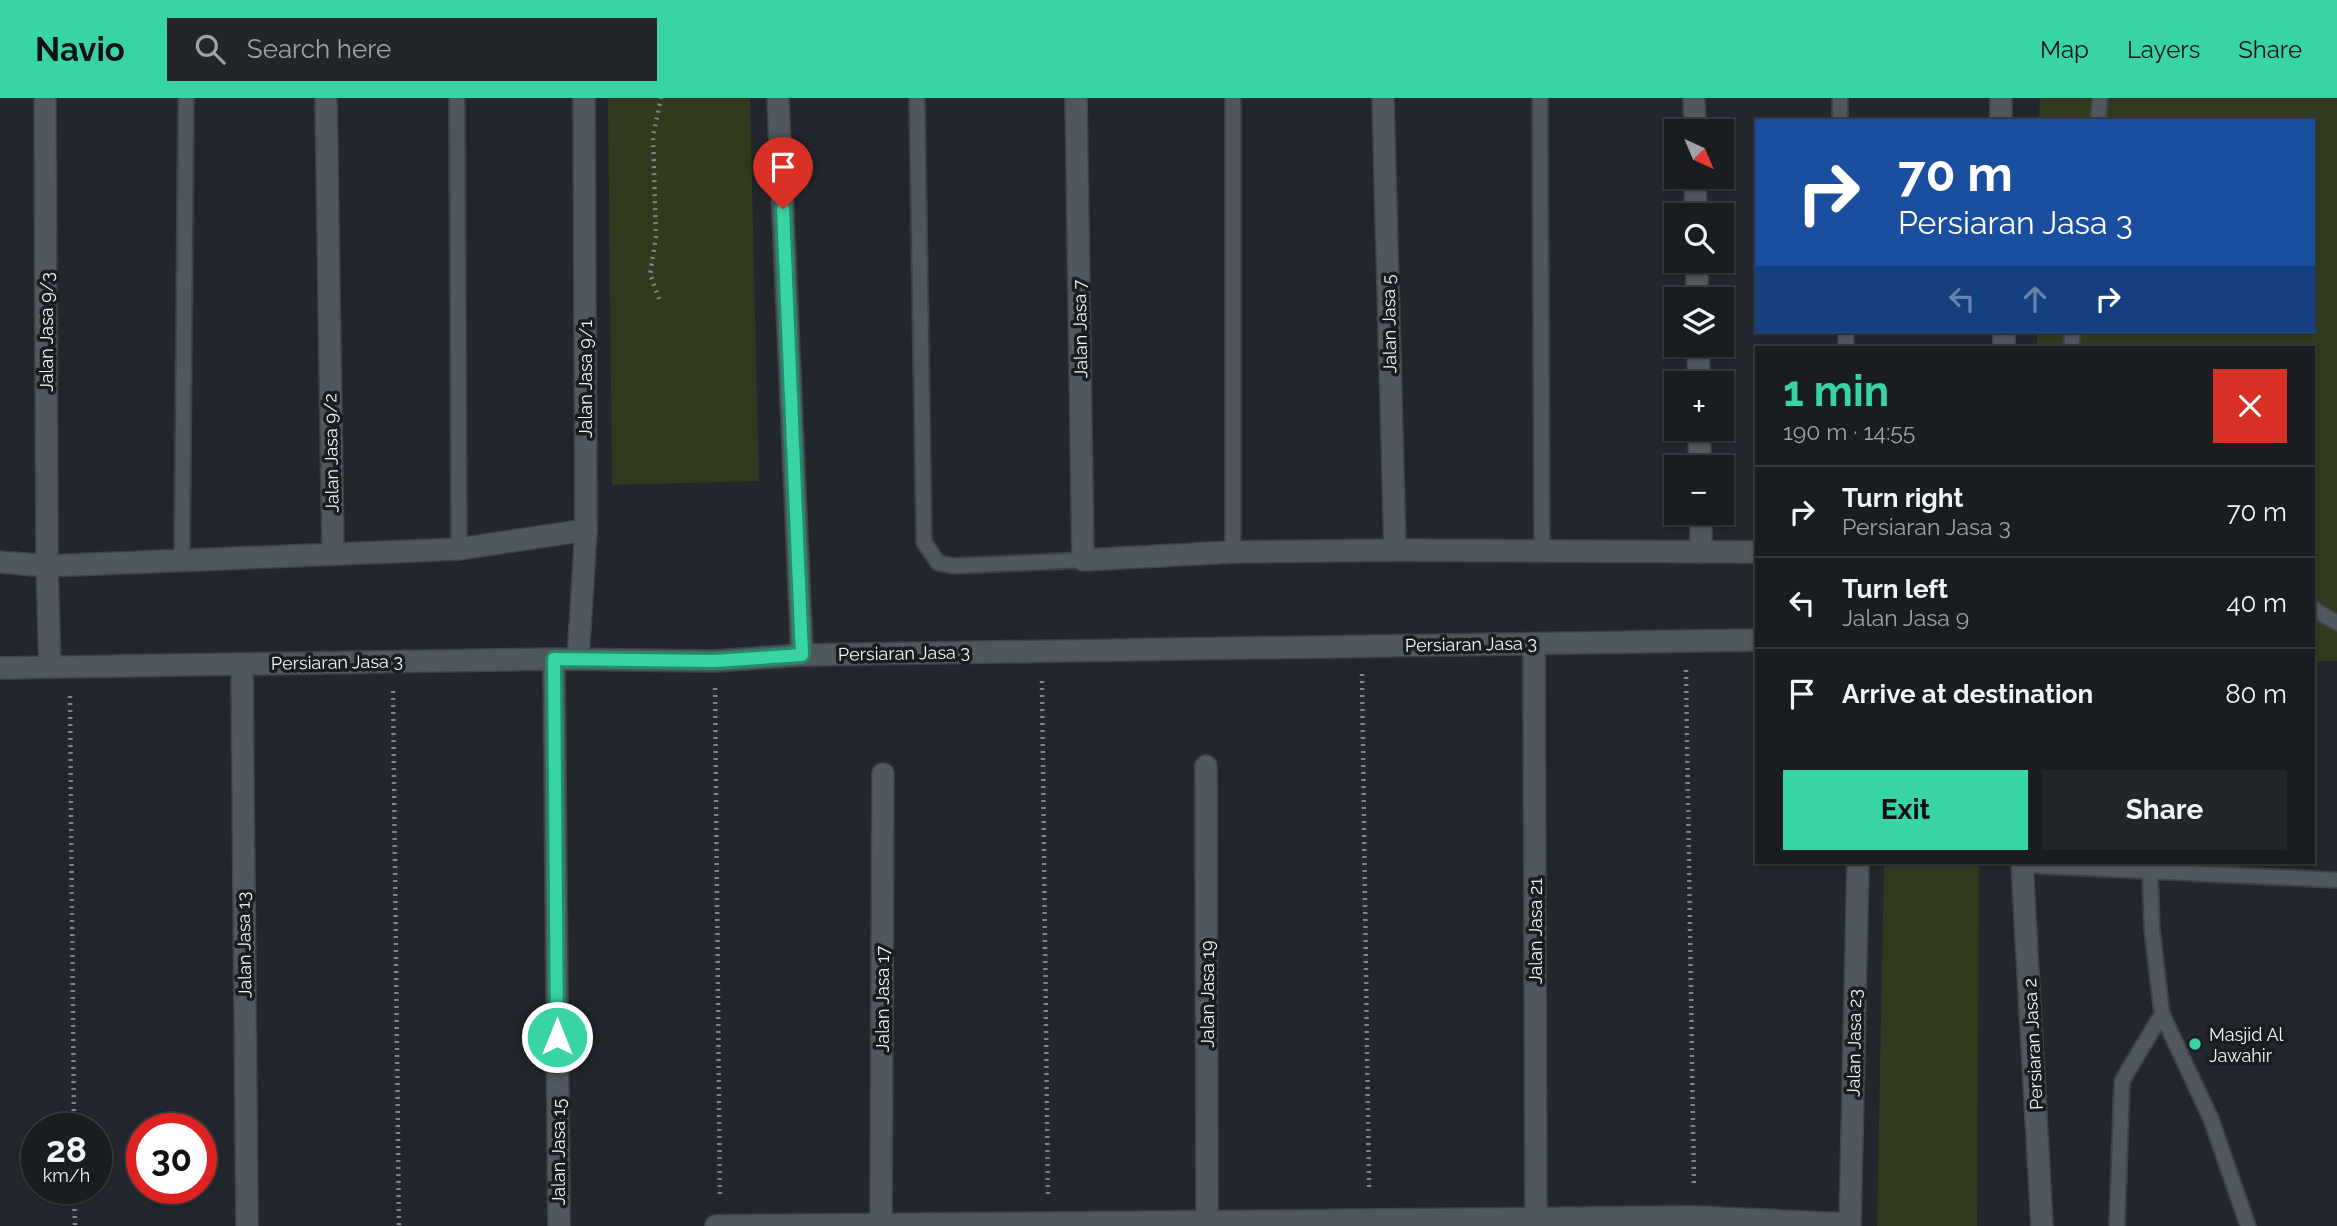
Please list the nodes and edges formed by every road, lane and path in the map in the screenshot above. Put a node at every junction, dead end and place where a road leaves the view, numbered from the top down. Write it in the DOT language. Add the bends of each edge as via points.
graph roads {
  1 [pos="45,98"];
  2 [pos="186,98"];
  3 [pos="326,98"];
  4 [pos="457,98"];
  5 [pos="583,98"];
  6 [pos="661,98"];
  7 [pos="778,98"];
  8 [pos="917,98"];
  9 [pos="1076,98"];
  10 [pos="1233,98"];
  11 [pos="1383,98"];
  12 [pos="1540,98"];
  13 [pos="1694,98"];
  14 [pos="1840,98"];
  15 [pos="2001,98"];
  16 [pos="2100,98"];
  17 [pos="1695,119"];
  18 [pos="1840,119"];
  19 [pos="2001,119"];
  20 [pos="2098,119"];
  21 [pos="659,299"];
  22 [pos="1701,525"];
  23 [pos="586,530"];
  24 [pos="459,549"];
  25 [pos="1395,550"];
  26 [pos="1542,551"];
  27 [pos="1233,552"];
  28 [pos="1701,552"];
  29 [pos="1755,552"];
  30 [pos="333,554"];
  31 [pos="181,560"];
  32 [pos="1083,560"];
  33 [pos="0,562"];
  34 [pos="47,566"];
  35 [pos="2315,610"];
  36 [pos="2337,623"];
  37 [pos="1755,640"];
  38 [pos="1686,641"];
  39 [pos="1534,644"];
  40 [pos="1362,646"];
  41 [pos="1042,651"];
  42 [pos="802,655"];
  43 [pos="554,659"];
  44 [pos="578,659"];
  45 [pos="393,661"];
  46 [pos="715,661"];
  47 [pos="242,664"];
  48 [pos="60,667"];
  49 [pos="0,668"];
  50 [pos="1206,766"];
  51 [pos="883,774"];
  52 [pos="1858,864"];
  53 [pos="2022,864"];
  54 [pos="2150,873"];
  55 [pos="2337,880"];
  56 [pos="2162,1014"];
  57 [pos="74,1113"];
  58 [pos="74,1204"];
  59 [pos="1694,1217"];
  60 [pos="1370,1220"];
  61 [pos="1536,1222"];
  62 [pos="1048,1223"];
  63 [pos="1207,1224"];
  64 [pos="881,1225"];
  65 [pos="1850,1225"];
  66 [pos="75,1226"];
  67 [pos="247,1226"];
  68 [pos="399,1226"];
  69 [pos="559,1226"];
  70 [pos="718,1226"];
  71 [pos="2042,1226"];
  72 [pos="2117,1226"];
  73 [pos="2248,1226"];
  1 -- 34 [label="street, Jalan Jasa 9/3"];
  2 -- 31 [label="lane"];
  3 -- 30 [label="street, Jalan Jasa 9/2"];
  4 -- 24 [label="lane"];
  5 -- 23 [label="street, Jalan Jasa 9/1"];
  6 -- 21 [label="path" via="653,136 656,237 650,274"];
  7 -- 42 [label="street"];
  8 -- 32 [label="lane" via="924,542 938,563 955,566"];
  9 -- 32 [label="street, Jalan Jasa 7"];
  10 -- 27 [label="lane"];
  11 -- 25 [label="street, Jalan Jasa 5"];
  12 -- 26 [label="lane"];
  13 -- 17 [label="street"];
  14 -- 18 [label="lane"];
  15 -- 19 [label="street"];
  16 -- 20 [label="lane"];
  22 -- 28 [label="street"];
  23 -- 24 [label="street"];
  23 -- 44 [label="street, Jalan Jasa 9/1"];
  24 -- 30 [label="street"];
  25 -- 26 [label="street"];
  25 -- 27 [label="street"];
  26 -- 28 [label="street"];
  27 -- 32 [label="street"];
  28 -- 29 [label="street"];
  30 -- 31 [label="street"];
  31 -- 34 [label="street"];
  33 -- 34 [label="street"];
  34 -- 48 [label="street"];
  35 -- 36 [label="lane"];
  37 -- 38 [label="street, Persiaran Jasa 3"];
  38 -- 39 [label="street, Persiaran Jasa 3"];
  38 -- 59 [label="path"];
  39 -- 40 [label="street, Persiaran Jasa 3"];
  39 -- 61 [label="street, Jalan Jasa 21"];
  40 -- 41 [label="street, Persiaran Jasa 3"];
  40 -- 60 [label="path"];
  41 -- 42 [label="street, Persiaran Jasa 3"];
  41 -- 62 [label="path"];
  42 -- 46 [label="street, Persiaran Jasa 3"];
  43 -- 44 [label="street, Persiaran Jasa 3"];
  43 -- 45 [label="street, Persiaran Jasa 3"];
  43 -- 69 [label="street, Jalan Jasa 15"];
  44 -- 46 [label="street, Persiaran Jasa 3"];
  45 -- 47 [label="street, Persiaran Jasa 3"];
  45 -- 68 [label="path"];
  46 -- 70 [label="path"];
  47 -- 48 [label="street, Persiaran Jasa 3"];
  47 -- 67 [label="street, Jalan Jasa 13"];
  48 -- 49 [label="street, Persiaran Jasa 3"];
  48 -- 57 [label="path"];
  50 -- 63 [label="street, Jalan Jasa 19"];
  51 -- 64 [label="street, Jalan Jasa 17"];
  52 -- 65 [label="street, Jalan Jasa 23"];
  53 -- 54 [label="lane"];
  53 -- 71 [label="street, Persiaran Jasa 2"];
  54 -- 55 [label="lane"];
  54 -- 56 [label="lane"];
  56 -- 72 [label="lane" via="2122,1081"];
  56 -- 73 [label="lane" via="2211,1119"];
  58 -- 66 [label="path"];
  59 -- 61 [label="street"];
  59 -- 65 [label="street"];
  60 -- 61 [label="street"];
  60 -- 63 [label="street"];
  62 -- 63 [label="street"];
  62 -- 64 [label="street"];
  64 -- 70 [label="street"];
}
